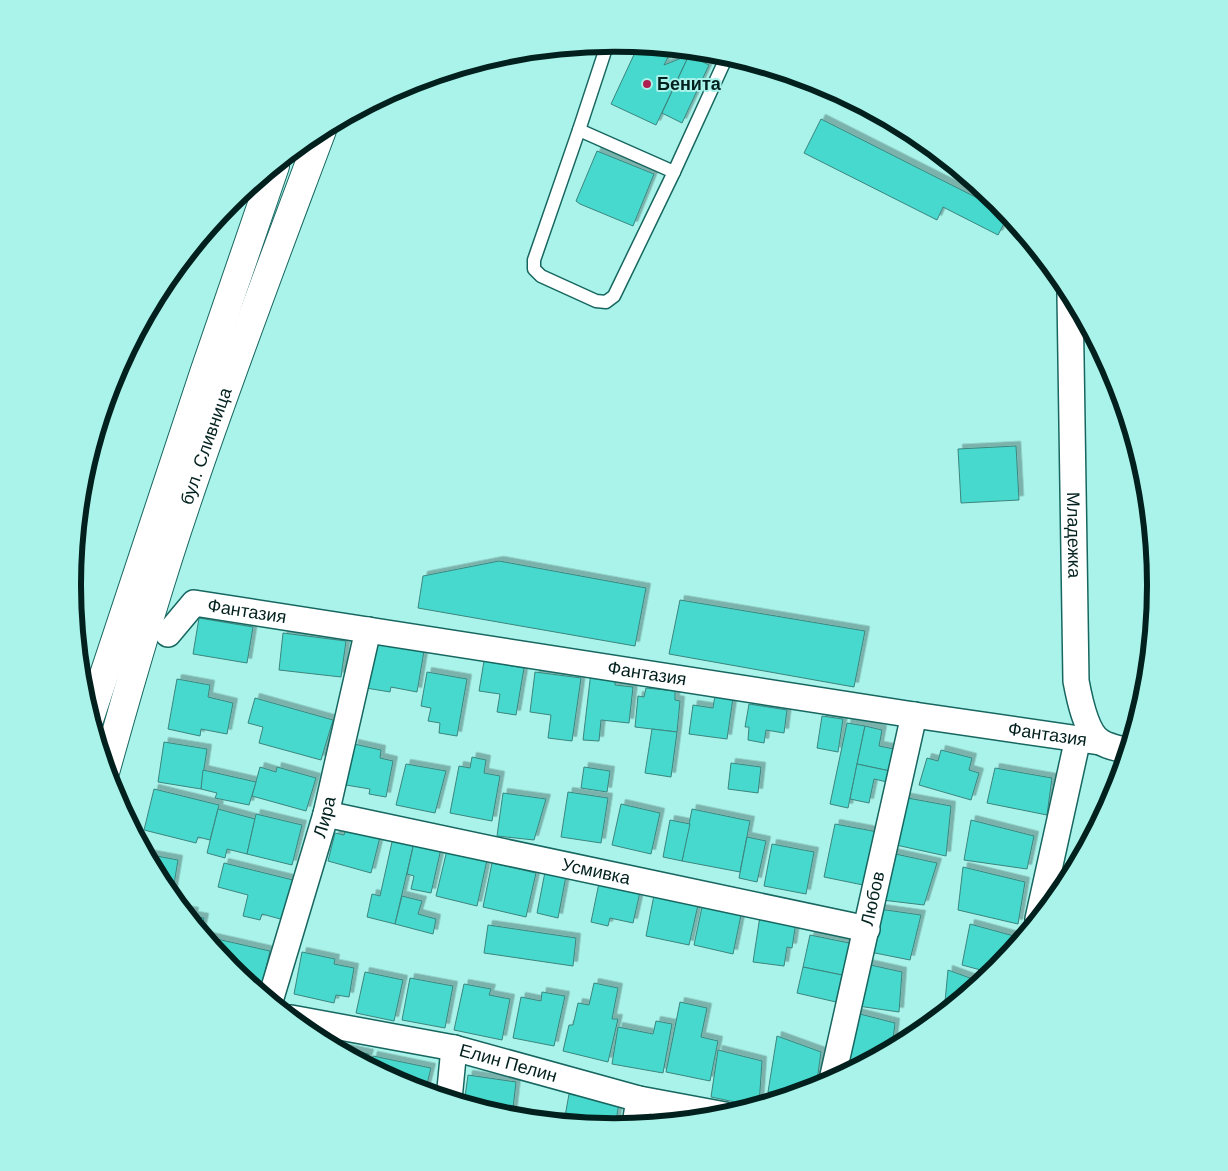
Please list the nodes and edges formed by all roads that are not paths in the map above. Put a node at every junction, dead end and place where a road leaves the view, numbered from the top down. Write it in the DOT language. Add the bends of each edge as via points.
graph roads {
  1 [pos="603,53"];
  2 [pos="723,64"];
  3 [pos="579,130"];
  4 [pos="317,142"];
  5 [pos="674,172"];
  6 [pos="271,179"];
  7 [pos="1070,310"];
  8 [pos="368,630"];
  9 [pos="168,634"];
  10 [pos="94,703"];
  11 [pos="914,715"];
  12 [pos="1089,740"];
  13 [pos="1121,749"];
  14 [pos="109,758"];
  15 [pos="326,814"];
  16 [pos="1043,902"];
  17 [pos="867,929"];
  18 [pos="272,993"];
  19 [pos="307,1021"];
  20 [pos="454,1048"];
  21 [pos="834,1071"];
  22 [pos="450,1092"];
  23 [pos="639,1099"];
  24 [pos="702,1111"];
  25 [pos="636,1117"];
  1 -- 3 [label="lane"];
  2 -- 5 [label="lane"];
  3 -- 5 [label="lane"];
  3 -- 5 [label="lane" via="534,260 534,270 596,301 606,302 614,296"];
  4 -- 14 [label="main road, бул. Сливница" via="189,493"];
  6 -- 10 [label="main road, бул. Сливница"];
  7 -- 12 [label="street, Младежка" via="1076,681 1080,706 1091,729"];
  8 -- 9 [label="street, Фантазия" via="194,603"];
  8 -- 11 [label="street, Фантазия"];
  8 -- 15 [label="street, Лира"];
  11 -- 12 [label="street, Фантазия"];
  11 -- 17 [label="street, Любов"];
  12 -- 13 [label="street"];
  12 -- 16 [label="street"];
  15 -- 17 [label="street, Усмивка"];
  15 -- 18 [label="street, Лира"];
  17 -- 21 [label="street, Любов"];
  19 -- 20 [label="street, Елин Пелин"];
  20 -- 22 [label="street"];
  20 -- 23 [label="street, Елин Пелин"];
  23 -- 24 [label="street, Елин Пелин"];
  23 -- 25 [label="street"];
}
